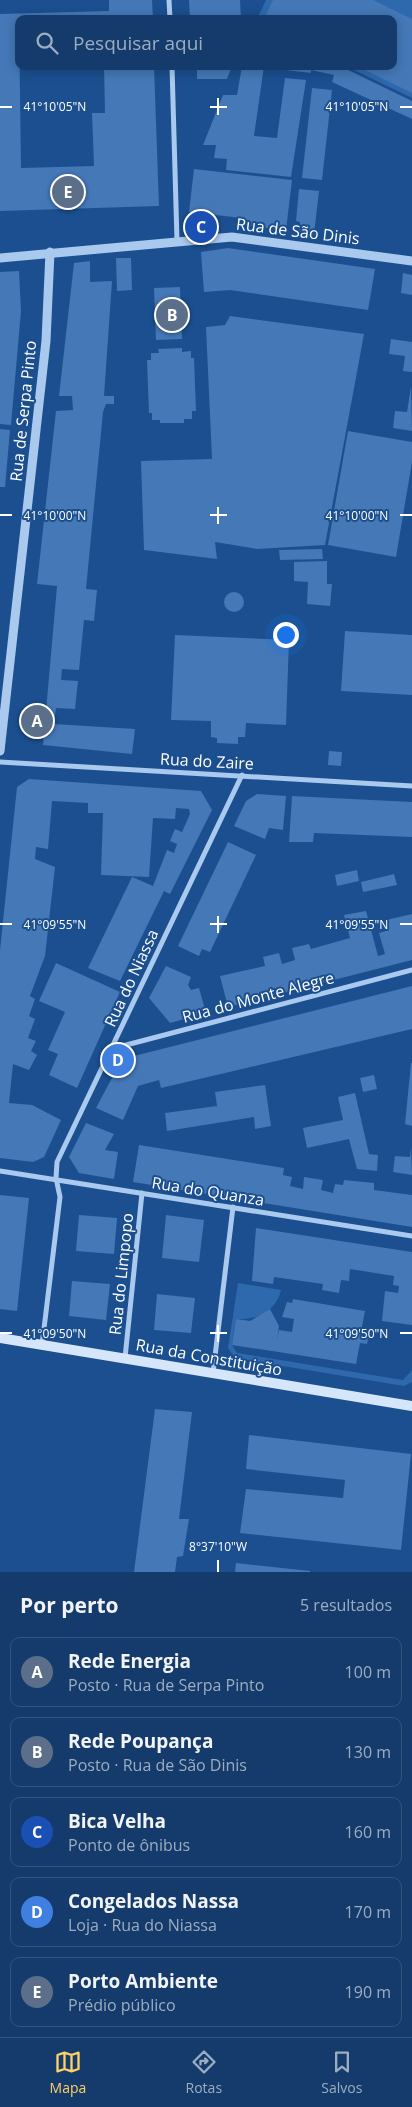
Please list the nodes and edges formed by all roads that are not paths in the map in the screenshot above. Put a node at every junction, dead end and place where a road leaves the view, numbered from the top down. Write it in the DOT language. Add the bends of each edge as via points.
graph roads {
  1 [pos="170,0"];
  2 [pos="170,15"];
  3 [pos="172,70"];
  4 [pos="178,241"];
  5 [pos="50,252"];
  6 [pos="0,258"];
  7 [pos="412,261"];
  8 [pos="0,751"];
  9 [pos="0,762"];
  10 [pos="242,775"];
  11 [pos="412,786"];
  12 [pos="412,970"];
  13 [pos="111,1048"];
  14 [pos="0,1170"];
  15 [pos="56,1178"];
  16 [pos="142,1193"];
  17 [pos="233,1207"];
  18 [pos="412,1236"];
  19 [pos="0,1338"];
  20 [pos="42,1345"];
  21 [pos="125,1358"];
  22 [pos="212,1374"];
  23 [pos="412,1406"];
  1 -- 2 [label="street"];
  3 -- 4 [label="street"];
  4 -- 5 [label="street, Rua de São Dinis"];
  4 -- 7 [label="street, Rua de São Dinis" via="232,237"];
  5 -- 6 [label="street, Rua de São Dinis"];
  5 -- 8 [label="street, Rua de Serpa Pinto" via="46,341"];
  9 -- 10 [label="street, Rua do Zaire"];
  10 -- 11 [label="street, Rua do Zaire"];
  10 -- 13 [label="street, Rua do Niassa"];
  12 -- 13 [label="street, Rua do Monte Alegre"];
  13 -- 15 [label="street, Rua do Niassa" via="57,1162"];
  14 -- 15 [label="street, Rua do Quanza"];
  15 -- 16 [label="street, Rua do Quanza"];
  15 -- 20 [label="street, Rua do Niassa" via="60,1197"];
  16 -- 17 [label="street, Rua do Quanza"];
  16 -- 21 [label="street, Rua do Limpopo"];
  17 -- 18 [label="street, Rua do Quanza"];
  17 -- 22 [label="street"];
  19 -- 20 [label="main road, Rua da Constituição"];
  20 -- 21 [label="main road, Rua da Constituição"];
  21 -- 22 [label="main road, Rua da Constituição"];
  22 -- 23 [label="main road, Rua da Constituição"];
}
